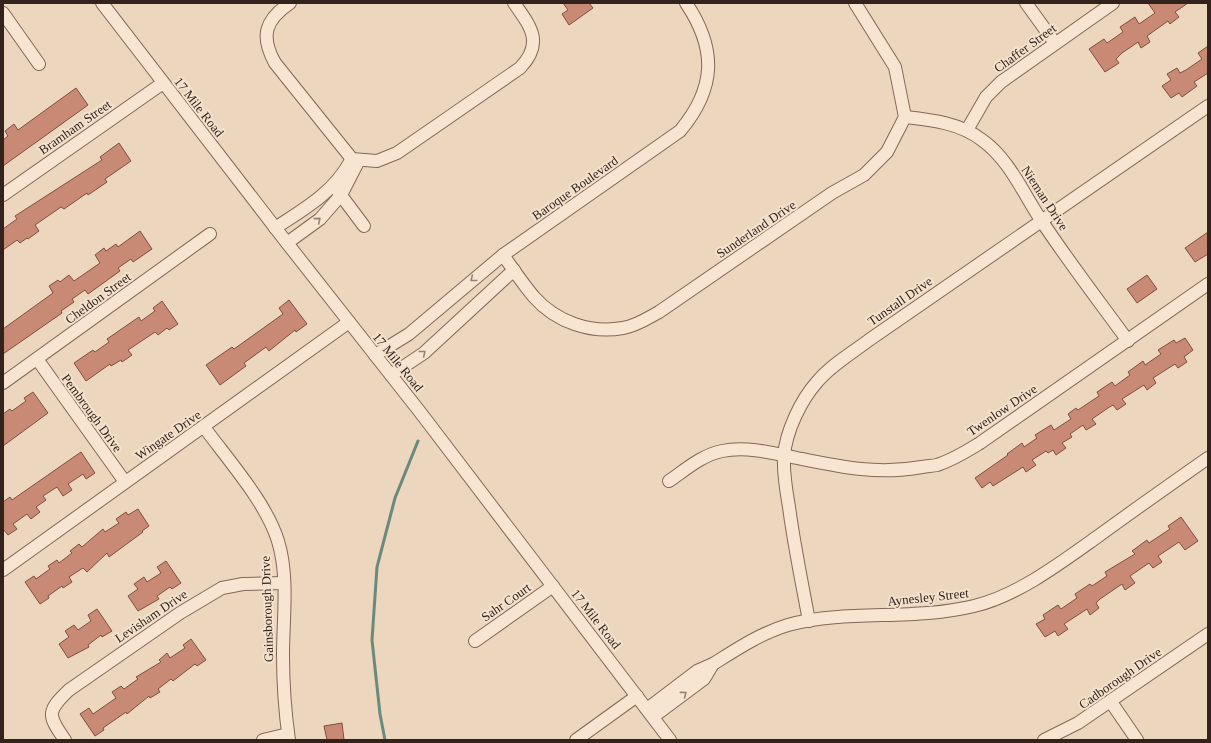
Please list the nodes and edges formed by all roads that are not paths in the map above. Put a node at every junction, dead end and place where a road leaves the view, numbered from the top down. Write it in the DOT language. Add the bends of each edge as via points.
graph roads {
  1 [pos="102,3"];
  2 [pos="290,3"];
  3 [pos="514,3"];
  4 [pos="686,3"];
  5 [pos="855,3"];
  6 [pos="1026,3"];
  7 [pos="1113,3"];
  8 [pos="3,13"];
  9 [pos="1056,43"];
  10 [pos="39,64"];
  11 [pos="164,83"];
  12 [pos="1208,106"];
  13 [pos="905,117"];
  14 [pos="967,130"];
  15 [pos="355,160"];
  16 [pos="338,190"];
  17 [pos="3,195"];
  18 [pos="1042,221"];
  19 [pos="364,226"];
  20 [pos="275,228"];
  21 [pos="210,234"];
  22 [pos="287,243"];
  23 [pos="503,255"];
  24 [pos="514,270"];
  25 [pos="1208,284"];
  26 [pos="349,322"];
  27 [pos="1128,341"];
  28 [pos="375,355"];
  29 [pos="37,359"];
  30 [pos="391,375"];
  31 [pos="3,383"];
  32 [pos="204,427"];
  33 [pos="784,455"];
  34 [pos="1208,458"];
  35 [pos="669,481"];
  36 [pos="125,482"];
  37 [pos="3,570"];
  38 [pos="283,583"];
  39 [pos="553,586"];
  40 [pos="809,621"];
  41 [pos="1208,634"];
  42 [pos="475,641"];
  43 [pos="637,696"];
  44 [pos="1111,702"];
  45 [pos="650,713"];
  46 [pos="288,737"];
  47 [pos="65,740"];
  48 [pos="263,740"];
  49 [pos="576,740"];
  50 [pos="670,740"];
  51 [pos="1044,740"];
  52 [pos="1137,740"];
  1 -- 11 [label="street, 17 Mile Road"];
  2 -- 15 [label="street" via="276,12 270,20 267,29 269,52 275,63"];
  3 -- 15 [label="street" via="530,28 534,43 520,68 397,153 377,161"];
  4 -- 23 [label="street, Baroque Boulevard" via="699,27 708,57 708,80 702,99 692,117 667,142"];
  5 -- 13 [label="street" via="895,67"];
  6 -- 9 [label="street"];
  7 -- 9 [label="street, Chaffer Street"];
  8 -- 10 [label="street"];
  9 -- 14 [label="street, Chaffer Street" via="1012,73 994,89 980,106"];
  11 -- 17 [label="street, Bramham Street"];
  11 -- 20 [label="street, 17 Mile Road"];
  12 -- 18 [label="street, Tunstall Drive"];
  13 -- 14 [label="street, Nieman Drive"];
  13 -- 24 [label="street, Sunderland Drive" via="887,152 864,175 643,321 624,328 584,328 559,317 534,298"];
  14 -- 18 [label="street, Nieman Drive" via="982,139 1002,159"];
  15 -- 16 [label="street"];
  16 -- 19 [label="street"];
  16 -- 20 [label="street"];
  22 -- 16 [label="street, one-way" via="320,219"];
  18 -- 27 [label="street, Nieman Drive"];
  18 -- 33 [label="street, Tunstall Drive" via="829,370 810,390 799,408"];
  20 -- 22 [label="street, 17 Mile Road"];
  21 -- 29 [label="street, Cheldon Street"];
  22 -- 26 [label="street, 17 Mile Road"];
  23 -- 24 [label="street, Sunderland Drive"];
  23 -- 28 [label="street, Baroque Boulevard, one-way" via="409,334"];
  30 -- 24 [label="street, one-way" via="424,352"];
  25 -- 27 [label="street, Twenlow Drive"];
  26 -- 28 [label="street, 17 Mile Road"];
  26 -- 32 [label="street, Wingate Drive"];
  27 -- 33 [label="street, Twenlow Drive" via="980,443 936,465 909,470 869,471"];
  28 -- 30 [label="street, 17 Mile Road"];
  29 -- 31 [label="street, Cheldon Street"];
  29 -- 36 [label="street, Pembrough Drive"];
  30 -- 39 [label="street, 17 Mile Road"];
  32 -- 36 [label="street, Wingate Drive"];
  32 -- 38 [label="street, Gainsborough Drive" via="262,506 272,525 281,554"];
  33 -- 35 [label="street, Twenlow Drive" via="736,449 720,452 696,462"];
  33 -- 40 [label="street, Tunstall Drive" via="791,525"];
  34 -- 40 [label="street, Aynesley Street" via="1068,557 1004,595 976,606 947,612"];
  36 -- 37 [label="street, Wingate Drive"];
  38 -- 46 [label="street, Gainsborough Drive" via="283,655"];
  38 -- 47 [label="street, Levisham Drive" via="243,584 222,588 203,598 69,690 51,709 52,717"];
  39 -- 42 [label="street, Sahr Court"];
  39 -- 43 [label="street, 17 Mile Road"];
  40 -- 45 [label="street, Aynesley Street" via="753,639 697,671"];
  41 -- 44 [label="street, Cadborough Drive"];
  43 -- 45 [label="street, 17 Mile Road"];
  43 -- 49 [label="street"];
  44 -- 51 [label="street, Cadborough Drive"];
  44 -- 52 [label="street"];
  45 -- 50 [label="street, 17 Mile Road"];
  46 -- 48 [label="street"];
}
